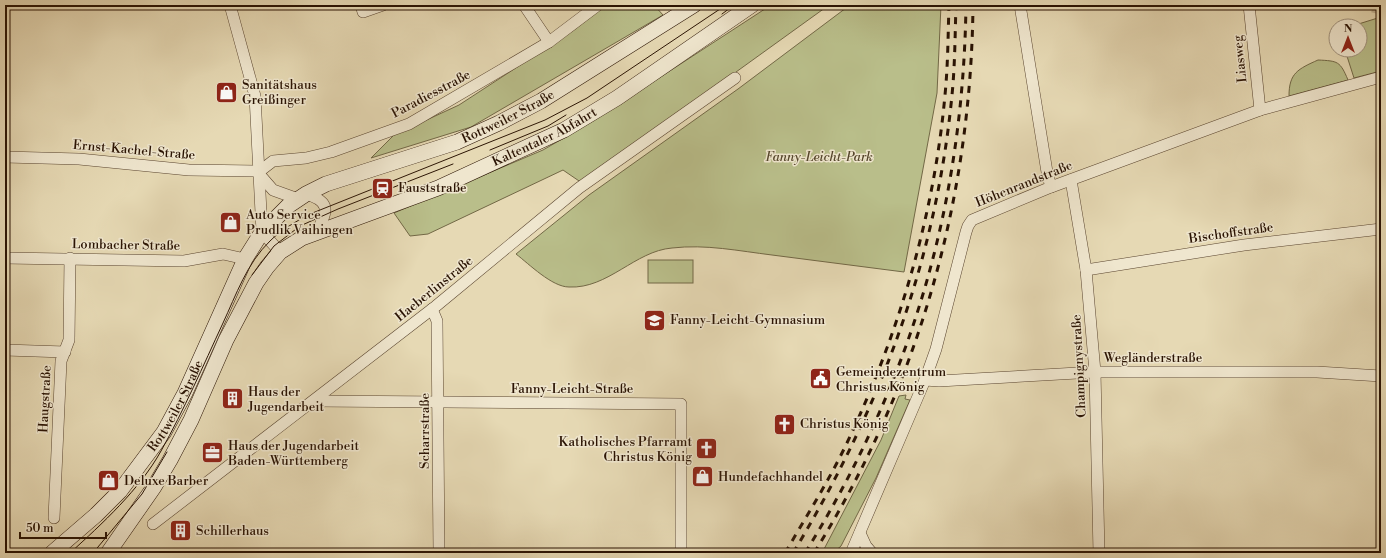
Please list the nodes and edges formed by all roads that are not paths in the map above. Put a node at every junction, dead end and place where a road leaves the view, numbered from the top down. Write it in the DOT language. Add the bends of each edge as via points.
graph roads {
  1 [pos="230,5"];
  2 [pos="383,5"];
  3 [pos="524,5"];
  4 [pos="598,5"];
  5 [pos="694,5"];
  6 [pos="752,5"];
  7 [pos="1020,5"];
  8 [pos="1249,5"];
  9 [pos="362,9"];
  10 [pos="549,42"];
  11 [pos="1381,77"];
  12 [pos="735,78"];
  13 [pos="1260,110"];
  14 [pos="5,157"];
  15 [pos="260,173"];
  16 [pos="1071,180"];
  17 [pos="1051,187"];
  18 [pos="302,196"];
  19 [pos="1381,229"];
  20 [pos="262,232"];
  21 [pos="317,232"];
  22 [pos="280,252"];
  23 [pos="5,258"];
  24 [pos="70,258"];
  25 [pos="245,259"];
  26 [pos="1086,270"];
  27 [pos="432,309"];
  28 [pos="5,350"];
  29 [pos="65,352"];
  30 [pos="1095,372"];
  31 [pos="1381,376"];
  32 [pos="925,380"];
  33 [pos="314,401"];
  34 [pos="438,402"];
  35 [pos="54,518"];
  36 [pos="153,524"];
  37 [pos="860,533"];
  38 [pos="52,553"];
  39 [pos="108,553"];
  40 [pos="440,553"];
  41 [pos="681,553"];
  42 [pos="851,553"];
  43 [pos="872,553"];
  44 [pos="1099,553"];
  1 -- 15 [label="street" via="255,96"];
  2 -- 9 [label="street"];
  3 -- 10 [label="street"];
  4 -- 10 [label="street, Paradiesstraße"];
  5 -- 18 [label="main road, Rottweiler Straße" via="542,101 499,123 457,142 347,176"];
  6 -- 21 [label="main road, Kaltentaler Abfahrt" via="617,98 564,130 438,188"];
  7 -- 17 [label="street"];
  8 -- 13 [label="street, Liasweg"];
  10 -- 15 [label="street, Paradiesstraße" via="409,124 331,152 306,158 273,161"];
  11 -- 13 [label="street, Höhenrandstraße"];
  12 -- 27 [label="street, Haeberlinstraße" via="579,188"];
  13 -- 16 [label="street, Höhenrandstraße"];
  14 -- 15 [label="street, Ernst-Kachel-Straße" via="79,159 189,170"];
  15 -- 18 [label="street" via="273,190"];
  15 -- 20 [label="street"];
  16 -- 17 [label="street, Höhenrandstraße"];
  16 -- 26 [label="street, Champignystraße"];
  17 -- 32 [label="street, Höhenrandstraße" via="979,216 968,226 936,349"];
  18 -- 20 [label="main road, Rottweiler Straße" via="279,214"];
  18 -- 21 [label="street" via="316,197 323,202 325,214"];
  19 -- 26 [label="street, Bischoffstraße" via="1244,245"];
  20 -- 22 [label="street"];
  20 -- 25 [label="main road, Rottweiler Straße"];
  21 -- 22 [label="main road, Rottweiler Straße" via="292,243"];
  22 -- 39 [label="main road, Rottweiler Straße" via="256,284 226,340 191,420 170,460"];
  23 -- 24 [label="street, Lombacher Straße"];
  24 -- 25 [label="street, Lombacher Straße" via="184,261 222,254"];
  24 -- 29 [label="street, Haugstraße" via="69,340"];
  25 -- 38 [label="main road, Rottweiler Straße" via="185,393 164,432 120,491"];
  26 -- 30 [label="street, Champignystraße"];
  27 -- 33 [label="street, Haeberlinstraße"];
  27 -- 34 [label="street, Scharrstraße" via="437,321"];
  28 -- 29 [label="street"];
  29 -- 35 [label="street, Haugstraße" via="61,361"];
  30 -- 31 [label="street, Wegländerstraße" via="1317,372"];
  30 -- 32 [label="street, Wegländerstraße"];
  30 -- 44 [label="street, Champignystraße"];
  32 -- 37 [label="street, Höhenrandstraße"];
  33 -- 34 [label="street, Fanny-Leicht-Straße"];
  33 -- 36 [label="street, Haeberlinstraße"];
  34 -- 40 [label="street, Scharrstraße"];
  34 -- 41 [label="street, Fanny-Leicht-Straße" via="681,404"];
  37 -- 42 [label="street, Höhenrandstraße"];
  37 -- 43 [label="street"];
}
